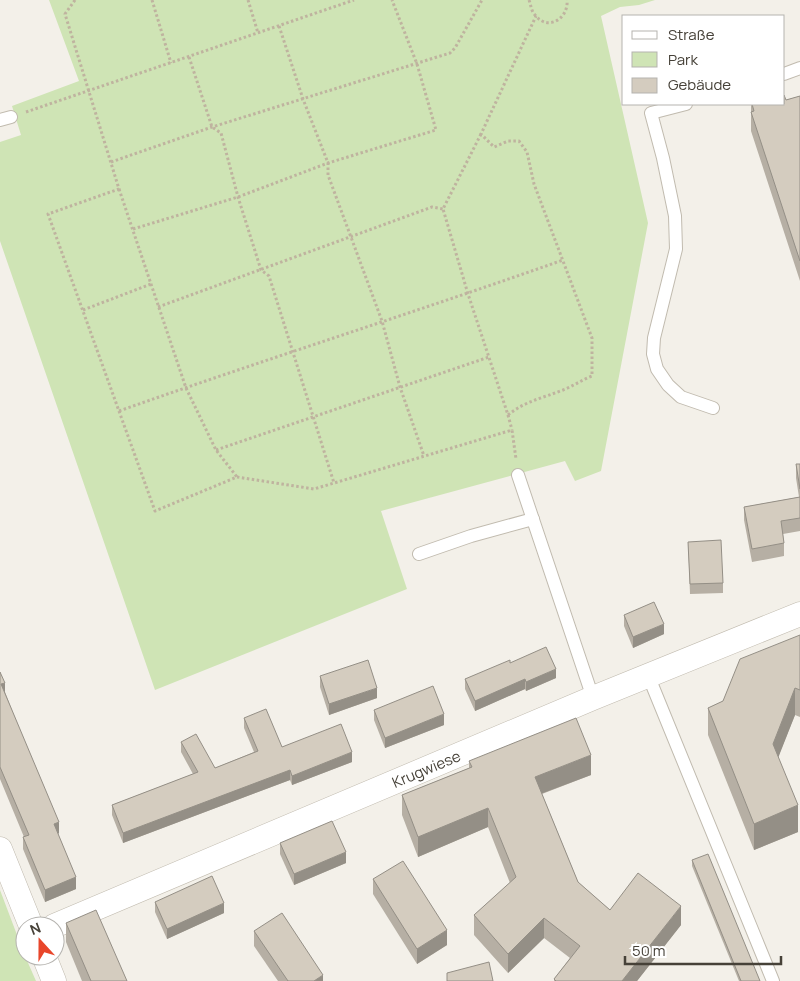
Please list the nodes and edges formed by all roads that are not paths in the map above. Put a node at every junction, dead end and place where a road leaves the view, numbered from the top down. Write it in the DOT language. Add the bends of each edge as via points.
graph roads {
  1 [pos="800,68"];
  2 [pos="785,74"];
  3 [pos="682,105"];
  4 [pos="713,408"];
  5 [pos="518,475"];
  6 [pos="533,519"];
  7 [pos="419,554"];
  8 [pos="800,614"];
  9 [pos="648,675"];
  10 [pos="593,698"];
  11 [pos="0,849"];
  12 [pos="27,916"];
  13 [pos="65,921"];
  14 [pos="48,966"];
  15 [pos="54,981"];
  16 [pos="773,981"];
  1 -- 2 [label="lane"];
  3 -- 4 [label="lane" via="651,114 674,216 676,249 653,354 657,369 681,397"];
  5 -- 6 [label="lane"];
  6 -- 7 [label="lane"];
  6 -- 10 [label="lane"];
  8 -- 9 [label="street, Krugwiese"];
  9 -- 10 [label="street, Krugwiese"];
  9 -- 16 [label="lane"];
  10 -- 13 [label="street, Krugwiese"];
  11 -- 12 [label="street"];
  14 -- 15 [label="street"];
}
